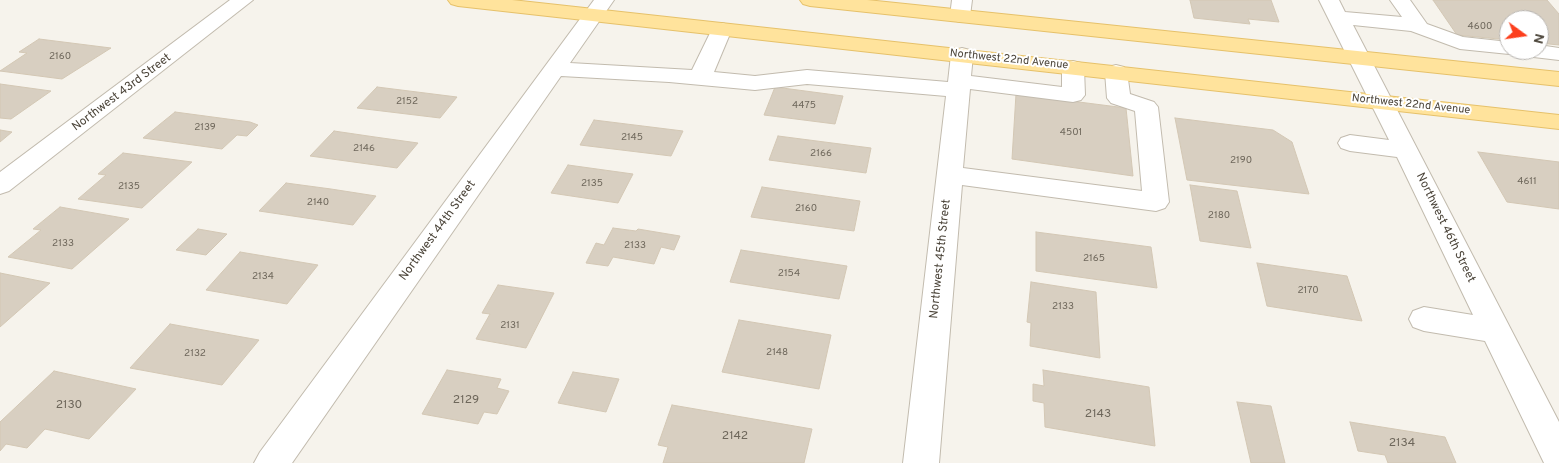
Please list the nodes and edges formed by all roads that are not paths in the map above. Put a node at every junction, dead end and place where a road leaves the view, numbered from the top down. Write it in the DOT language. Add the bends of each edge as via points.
graph roads {
  1 [pos="244,0"];
  2 [pos="458,0"];
  3 [pos="810,0"];
  4 [pos="1400,0"];
  5 [pos="599,7"];
  6 [pos="961,8"];
  7 [pos="1334,9"];
  8 [pos="1417,25"];
  9 [pos="722,29"];
  10 [pos="1460,43"];
  11 [pos="1499,47"];
  12 [pos="1360,57"];
  13 [pos="1073,68"];
  14 [pos="554,69"];
  15 [pos="1116,72"];
  16 [pos="1490,72"];
  17 [pos="960,75"];
  18 [pos="700,78"];
  19 [pos="1559,79"];
  20 [pos="1382,101"];
  21 [pos="1559,122"];
  22 [pos="1350,143"];
  23 [pos="1406,150"];
  24 [pos="950,175"];
  25 [pos="0,186"];
  26 [pos="1424,319"];
  27 [pos="1494,330"];
  28 [pos="1559,457"];
  29 [pos="272,463"];
  30 [pos="921,463"];
  1 -- 25 [label="street, Northwest 43rd Street"];
  2 -- 5 [label="main road, Northwest 22nd Avenue"];
  3 -- 6 [label="main road"];
  4 -- 8 [label="street"];
  5 -- 9 [label="main road, Northwest 22nd Avenue"];
  5 -- 14 [label="street, Northwest 44th Street"];
  6 -- 12 [label="main road"];
  7 -- 8 [label="street"];
  7 -- 12 [label="street, Northwest 46th Street"];
  8 -- 10 [label="street"];
  9 -- 17 [label="main road, Northwest 22nd Avenue"];
  9 -- 18 [label="street"];
  10 -- 11 [label="street"];
  10 -- 16 [label="street"];
  12 -- 16 [label="main road"];
  12 -- 20 [label="street, Northwest 46th Street"];
  13 -- 15 [label="main road, Northwest 22nd Avenue"];
  13 -- 17 [label="street" via="1073,95"];
  14 -- 18 [label="street"];
  14 -- 29 [label="street, Northwest 44th Street"];
  15 -- 20 [label="main road, Northwest 22nd Avenue"];
  15 -- 24 [label="street" via="1119,98 1146,107 1156,202"];
  16 -- 19 [label="main road"];
  17 -- 18 [label="street" via="807,77 755,83"];
  17 -- 24 [label="street, Northwest 45th Street"];
  20 -- 21 [label="main road, Northwest 22nd Avenue"];
  20 -- 23 [label="street, Northwest 46th Street"];
  22 -- 23 [label="street"];
  23 -- 27 [label="street, Northwest 46th Street"];
  24 -- 30 [label="street, Northwest 45th Street"];
  26 -- 27 [label="street"];
  27 -- 28 [label="street, Northwest 46th Street"];
}
